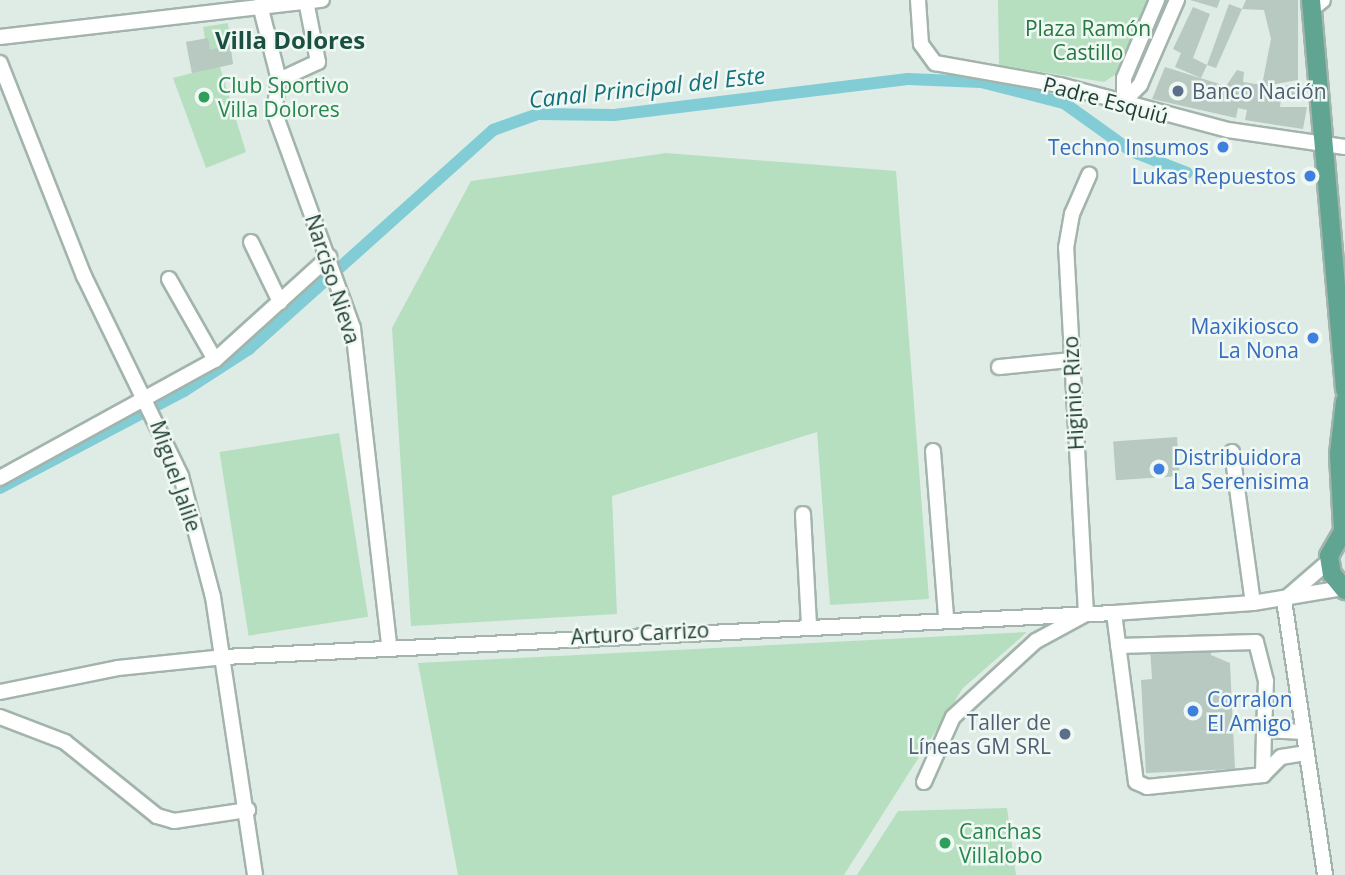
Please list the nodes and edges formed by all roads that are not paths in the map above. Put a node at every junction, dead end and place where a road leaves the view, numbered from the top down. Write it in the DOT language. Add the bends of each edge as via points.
graph roads {
  1 [pos="322,0"];
  2 [pos="918,0"];
  3 [pos="1157,0"];
  4 [pos="1177,0"];
  5 [pos="306,1"];
  6 [pos="1316,3"];
  7 [pos="260,5"];
  8 [pos="173,7"];
  9 [pos="0,37"];
  10 [pos="0,62"];
  11 [pos="279,80"];
  12 [pos="1124,101"];
  13 [pos="1324,144"];
  14 [pos="1345,147"];
  15 [pos="1089,175"];
  16 [pos="251,242"];
  17 [pos="329,257"];
  18 [pos="169,279"];
  19 [pos="281,302"];
  20 [pos="1343,349"];
  21 [pos="215,360"];
  22 [pos="1070,360"];
  23 [pos="999,366"];
  24 [pos="1345,383"];
  25 [pos="1345,390"];
  26 [pos="149,399"];
  27 [pos="1345,401"];
  28 [pos="933,451"];
  29 [pos="1232,452"];
  30 [pos="0,478"];
  31 [pos="803,514"];
  32 [pos="1344,529"];
  33 [pos="1329,562"];
  34 [pos="1344,589"];
  35 [pos="1284,600"];
  36 [pos="1253,603"];
  37 [pos="1114,613"];
  38 [pos="1086,614"];
  39 [pos="946,617"];
  40 [pos="809,625"];
  41 [pos="389,645"];
  42 [pos="1118,646"];
  43 [pos="224,657"];
  44 [pos="0,692"];
  45 [pos="0,717"];
  46 [pos="1264,730"];
  47 [pos="1304,732"];
  48 [pos="1307,753"];
  49 [pos="1263,775"];
  50 [pos="924,782"];
  51 [pos="248,810"];
  52 [pos="255,875"];
  53 [pos="1325,875"];
  1 -- 5 [label="street"];
  2 -- 12 [label="street, Padre Esquiú" via="920,44 934,62"];
  3 -- 12 [label="street" via="1124,78"];
  4 -- 12 [label="street" via="1140,85"];
  5 -- 7 [label="street"];
  5 -- 11 [label="street" via="318,62"];
  6 -- 13 [label="main road"];
  7 -- 8 [label="street"];
  7 -- 11 [label="street, Narciso Nieva"];
  8 -- 9 [label="street"];
  10 -- 26 [label="street, Miguel Jalile" via="84,276"];
  11 -- 17 [label="street, Narciso Nieva" via="274,111"];
  12 -- 13 [label="street, Padre Esquiú" via="1183,120"];
  13 -- 14 [label="street, Padre Esquiú"];
  13 -- 20 [label="main road"];
  15 -- 22 [label="street, Higinio Rizo" via="1072,214 1066,248"];
  16 -- 19 [label="street"];
  17 -- 19 [label="street"];
  17 -- 41 [label="street, Narciso Nieva" via="354,328"];
  18 -- 21 [label="street"];
  19 -- 21 [label="street"];
  20 -- 24 [label="main road"];
  21 -- 26 [label="street"];
  22 -- 23 [label="street"];
  22 -- 38 [label="street, Higinio Rizo"];
  24 -- 25 [label="main road"];
  26 -- 30 [label="street"];
  26 -- 43 [label="street, Miguel Jalile" via="181,476"];
  27 -- 32 [label="main road" via="1339,454"];
  28 -- 39 [label="street"];
  29 -- 36 [label="street"];
  31 -- 40 [label="street"];
  32 -- 33 [label="main road"];
  33 -- 34 [label="main road"];
  33 -- 35 [label="street"];
  34 -- 35 [label="street, Arturo Carrizo"];
  35 -- 36 [label="street, Arturo Carrizo"];
  35 -- 47 [label="street"];
  36 -- 37 [label="street, Arturo Carrizo"];
  37 -- 38 [label="street, Arturo Carrizo"];
  37 -- 42 [label="street"];
  38 -- 39 [label="street, Arturo Carrizo"];
  38 -- 50 [label="street" via="1036,641 953,718"];
  39 -- 40 [label="street, Arturo Carrizo"];
  40 -- 41 [label="street, Arturo Carrizo"];
  41 -- 43 [label="street, Arturo Carrizo"];
  42 -- 46 [label="street" via="1256,642 1266,681"];
  42 -- 49 [label="street" via="1136,782 1147,787"];
  43 -- 44 [label="street, Arturo Carrizo" via="118,668"];
  43 -- 51 [label="street, Miguel Jalile"];
  45 -- 51 [label="street" via="65,742 157,816 174,821"];
  46 -- 47 [label="street"];
  46 -- 49 [label="street"];
  47 -- 48 [label="street"];
  48 -- 49 [label="street" via="1281,757"];
  48 -- 53 [label="street"];
  51 -- 52 [label="street, Miguel Jalile"];
}
